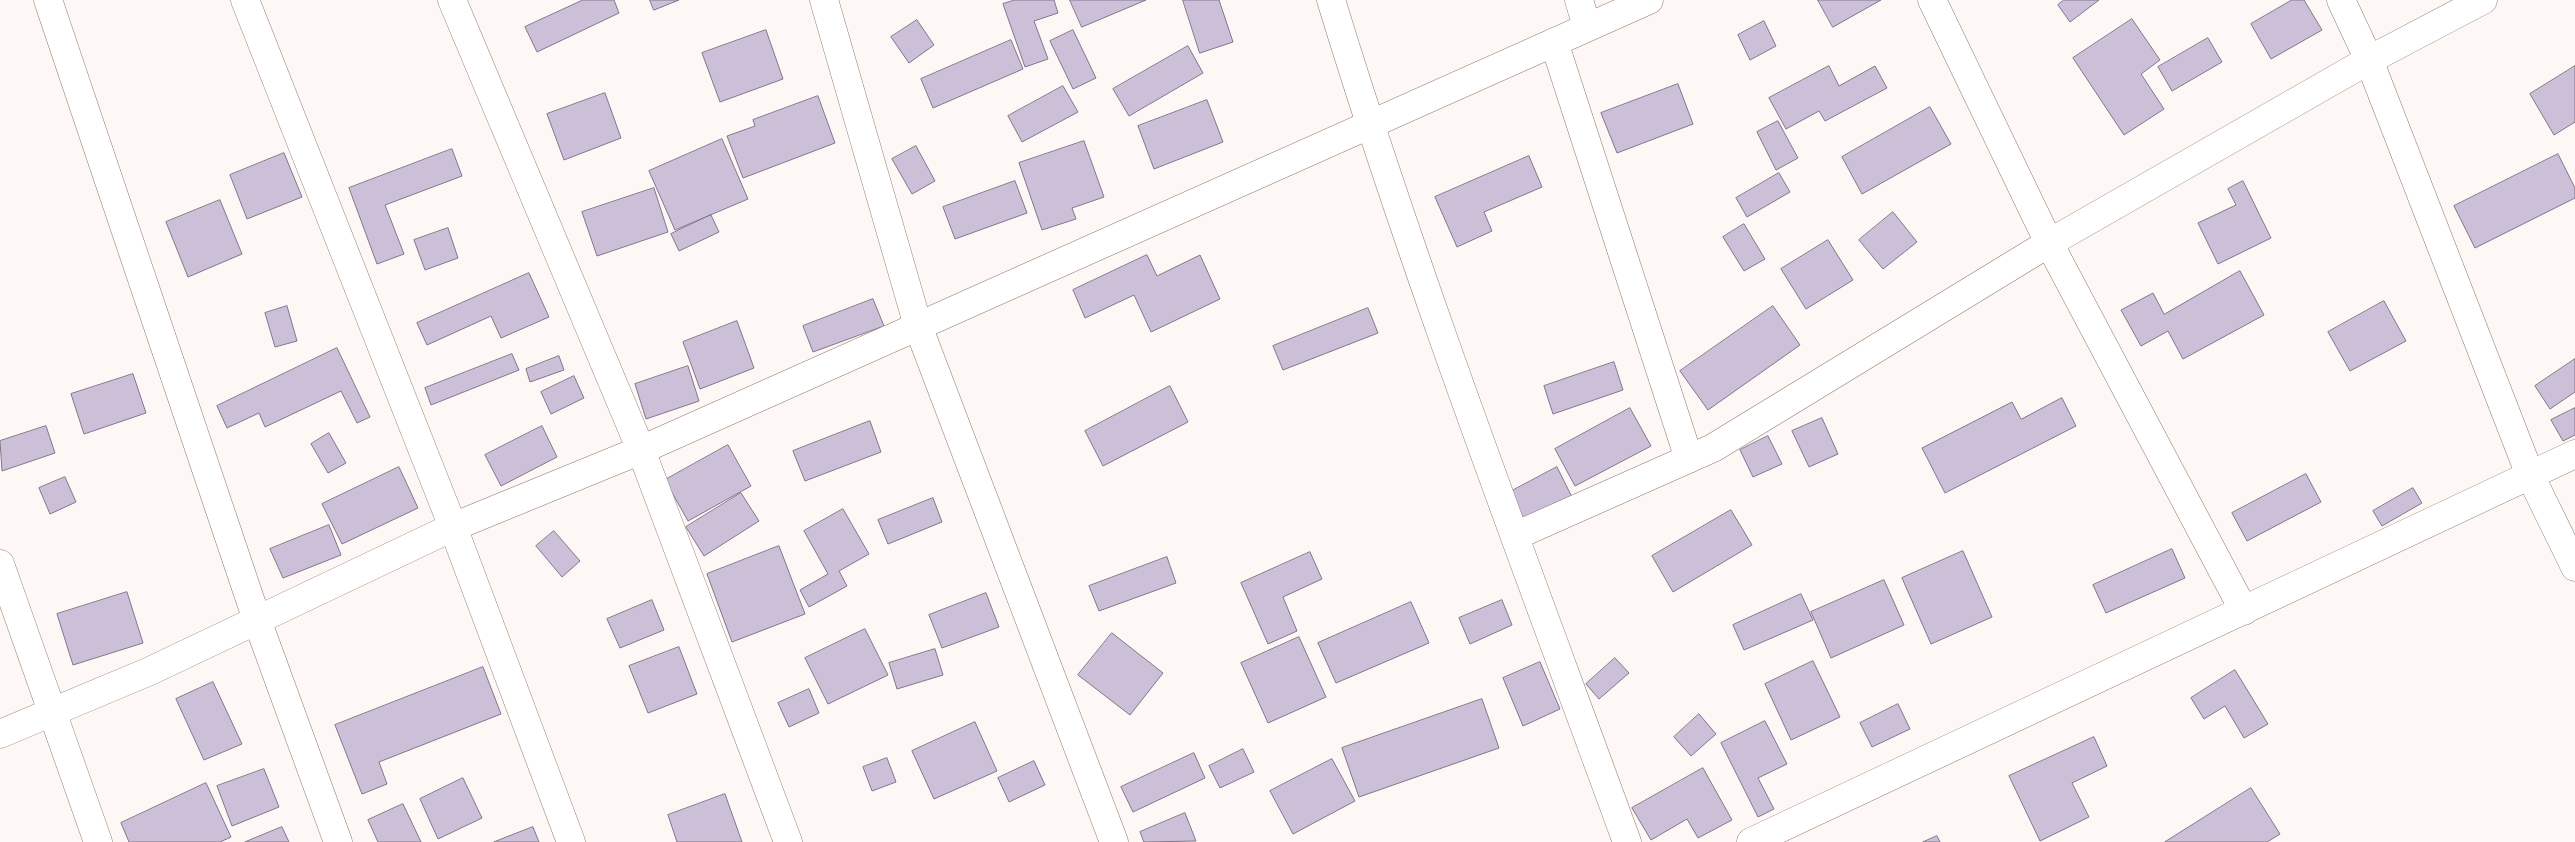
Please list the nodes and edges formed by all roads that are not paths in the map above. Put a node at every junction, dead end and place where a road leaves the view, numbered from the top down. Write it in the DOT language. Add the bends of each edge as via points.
graph roads {
  1 [pos="48,0"];
  2 [pos="245,0"];
  3 [pos="452,0"];
  4 [pos="824,0"];
  5 [pos="1331,0"];
  6 [pos="1579,0"];
  7 [pos="1649,0"];
  8 [pos="1932,0"];
  9 [pos="2341,0"];
  10 [pos="2483,0"];
  11 [pos="1588,27"];
  12 [pos="1554,42"];
  13 [pos="2369,60"];
  14 [pos="1369,124"];
  15 [pos="2049,243"];
  16 [pos="918,326"];
  17 [pos="641,450"];
  18 [pos="2575,454"];
  19 [pos="1689,459"];
  20 [pos="2530,475"];
  21 [pos="453,527"];
  22 [pos="1515,536"];
  23 [pos="0,564"];
  24 [pos="2575,567"];
  25 [pos="2244,611"];
  26 [pos="257,620"];
  27 [pos="52,712"];
  28 [pos="0,734"];
  29 [pos="98,842"];
  30 [pos="338,842"];
  31 [pos="572,842"];
  32 [pos="788,842"];
  33 [pos="1114,842"];
  34 [pos="1627,842"];
  35 [pos="1751,842"];
  1 -- 26 [label="street"];
  2 -- 21 [label="street"];
  3 -- 17 [label="street"];
  4 -- 16 [label="street"];
  5 -- 14 [label="street"];
  6 -- 11 [label="street"];
  7 -- 11 [label="street"];
  8 -- 15 [label="street"];
  9 -- 13 [label="street"];
  10 -- 13 [label="street"];
  11 -- 12 [label="street"];
  12 -- 14 [label="street"];
  12 -- 19 [label="street"];
  13 -- 15 [label="street"];
  13 -- 20 [label="street"];
  14 -- 16 [label="street"];
  14 -- 22 [label="street"];
  15 -- 19 [label="street" via="1722,443"];
  15 -- 25 [label="street"];
  16 -- 17 [label="street"];
  16 -- 33 [label="street"];
  17 -- 21 [label="street"];
  17 -- 32 [label="street"];
  18 -- 20 [label="street"];
  19 -- 22 [label="street"];
  20 -- 24 [label="street"];
  20 -- 25 [label="street"];
  21 -- 26 [label="street"];
  21 -- 31 [label="street"];
  22 -- 34 [label="street"];
  23 -- 27 [label="street"];
  25 -- 35 [label="street"];
  26 -- 27 [label="street"];
  26 -- 30 [label="street"];
  27 -- 28 [label="street"];
  27 -- 29 [label="street"];
}
